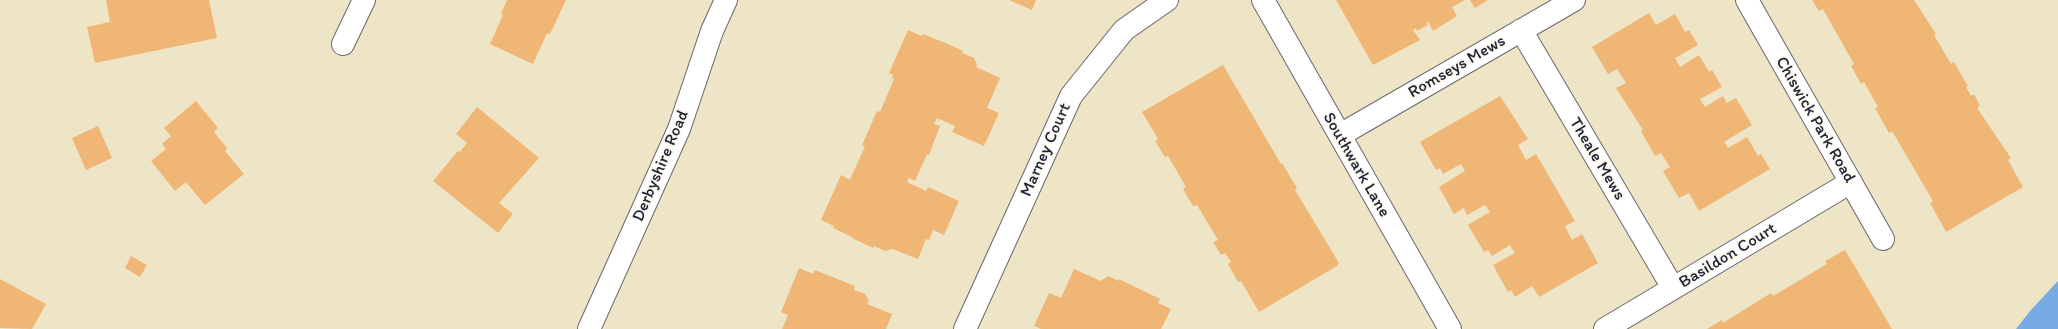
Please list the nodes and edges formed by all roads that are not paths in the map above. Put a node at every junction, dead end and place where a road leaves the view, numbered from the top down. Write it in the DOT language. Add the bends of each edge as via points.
graph roads {
  1 [pos="364,0"];
  2 [pos="726,0"];
  3 [pos="1167,0"];
  4 [pos="1263,0"];
  5 [pos="1574,0"];
  6 [pos="1747,0"];
  7 [pos="1522,30"];
  8 [pos="343,44"];
  9 [pos="1340,135"];
  10 [pos="1851,182"];
  11 [pos="1883,239"];
  12 [pos="1674,288"];
  13 [pos="589,329"];
  14 [pos="965,329"];
  15 [pos="1450,329"];
  16 [pos="1605,329"];
  1 -- 8 [label="street"];
  2 -- 13 [label="street, Derbyshire Road" via="712,31 679,129"];
  3 -- 14 [label="street, Marney Court" via="1124,30 1071,96"];
  4 -- 9 [label="street, Southwark Lane"];
  5 -- 7 [label="street, Romseys Mews"];
  6 -- 10 [label="street, Chiswick Park Road"];
  7 -- 9 [label="street, Romseys Mews"];
  7 -- 12 [label="street, Theale Mews"];
  9 -- 15 [label="street, Southwark Lane"];
  10 -- 11 [label="street, Chiswick Park Road"];
  10 -- 12 [label="street, Basildon Court"];
  12 -- 16 [label="street, Basildon Court"];
}
